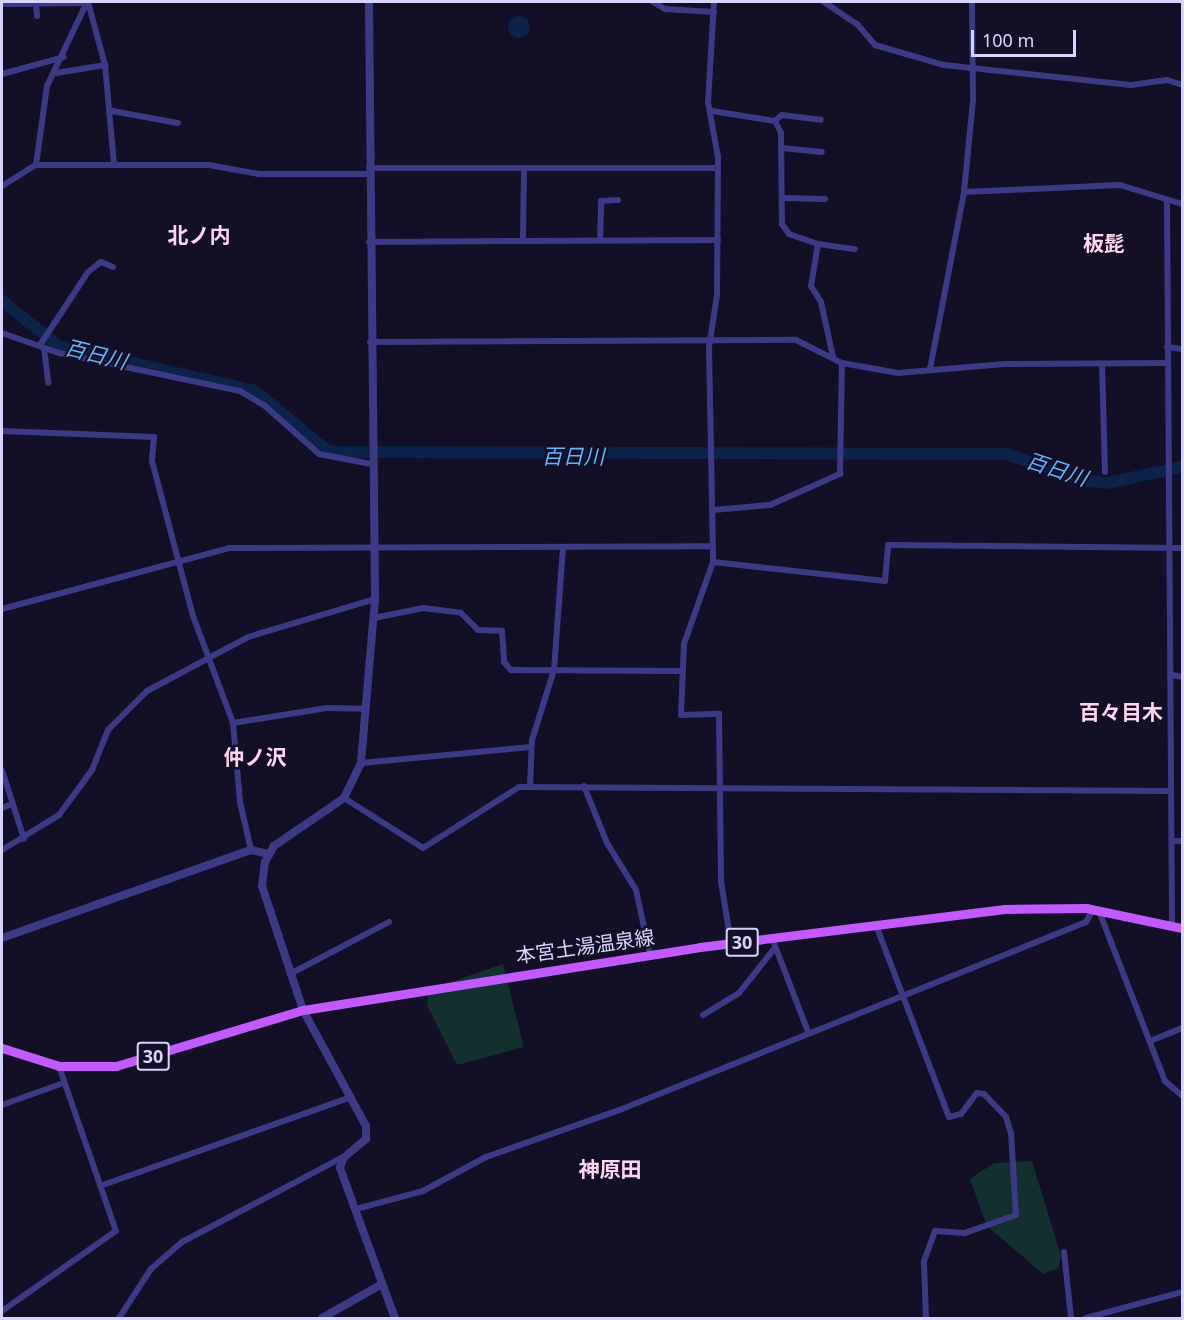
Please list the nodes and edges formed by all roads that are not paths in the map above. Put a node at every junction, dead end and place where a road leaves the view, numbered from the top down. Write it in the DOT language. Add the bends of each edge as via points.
graph roads {
  1 [pos="87,2"];
  2 [pos="369,2"];
  3 [pos="652,2"];
  4 [pos="714,2"];
  5 [pos="824,2"];
  6 [pos="972,2"];
  7 [pos="2,4"];
  8 [pos="36,4"];
  9 [pos="714,12"];
  10 [pos="37,16"];
  11 [pos="64,57"];
  12 [pos="105,65"];
  13 [pos="971,68"];
  14 [pos="56,73"];
  15 [pos="2,74"];
  16 [pos="1182,85"];
  17 [pos="112,111"];
  18 [pos="712,111"];
  19 [pos="821,120"];
  20 [pos="775,121"];
  21 [pos="178,123"];
  22 [pos="782,148"];
  23 [pos="822,152"];
  24 [pos="36,165"];
  25 [pos="114,165"];
  26 [pos="524,168"];
  27 [pos="718,168"];
  28 [pos="368,171"];
  29 [pos="2,186"];
  30 [pos="964,192"];
  31 [pos="783,198"];
  32 [pos="825,199"];
  33 [pos="618,200"];
  34 [pos="1167,201"];
  35 [pos="1182,204"];
  36 [pos="600,239"];
  37 [pos="718,240"];
  38 [pos="522,241"];
  39 [pos="368,242"];
  40 [pos="819,244"];
  41 [pos="855,249"];
  42 [pos="113,267"];
  43 [pos="2,333"];
  44 [pos="710,340"];
  45 [pos="43,342"];
  46 [pos="369,342"];
  47 [pos="1167,347"];
  48 [pos="1182,349"];
  49 [pos="832,357"];
  50 [pos="842,363"];
  51 [pos="1166,363"];
  52 [pos="1102,364"];
  53 [pos="930,369"];
  54 [pos="48,383"];
  55 [pos="2,431"];
  56 [pos="371,461"];
  57 [pos="1105,472"];
  58 [pos="713,510"];
  59 [pos="711,546"];
  60 [pos="374,548"];
  61 [pos="563,548"];
  62 [pos="1172,548"];
  63 [pos="1182,548"];
  64 [pos="179,561"];
  65 [pos="713,562"];
  66 [pos="375,599"];
  67 [pos="2,609"];
  68 [pos="374,618"];
  69 [pos="208,658"];
  70 [pos="554,670"];
  71 [pos="681,671"];
  72 [pos="1172,675"];
  73 [pos="1182,677"];
  74 [pos="366,709"];
  75 [pos="233,723"];
  76 [pos="531,747"];
  77 [pos="361,763"];
  78 [pos="2,770"];
  79 [pos="530,786"];
  80 [pos="584,786"];
  81 [pos="720,788"];
  82 [pos="1169,791"];
  83 [pos="344,798"];
  84 [pos="10,805"];
  85 [pos="2,808"];
  86 [pos="24,839"];
  87 [pos="1172,841"];
  88 [pos="1182,841"];
  89 [pos="2,850"];
  90 [pos="251,850"];
  91 [pos="268,854"];
  92 [pos="1096,910"];
  93 [pos="389,922"];
  94 [pos="876,925"];
  95 [pos="1172,925"];
  96 [pos="1182,928"];
  97 [pos="2,938"];
  98 [pos="772,938"];
  99 [pos="731,944"];
  100 [pos="774,950"];
  101 [pos="650,955"];
  102 [pos="290,974"];
  103 [pos="899,996"];
  104 [pos="303,1010"];
  105 [pos="703,1015"];
  106 [pos="1182,1028"];
  107 [pos="808,1032"];
  108 [pos="1150,1041"];
  109 [pos="2,1048"];
  110 [pos="59,1066"];
  111 [pos="63,1083"];
  112 [pos="1182,1096"];
  113 [pos="352,1097"];
  114 [pos="2,1105"];
  115 [pos="346,1155"];
  116 [pos="100,1186"];
  117 [pos="356,1209"];
  118 [pos="1064,1252"];
  119 [pos="382,1284"];
  120 [pos="1182,1292"];
  121 [pos="2,1311"];
  122 [pos="119,1318"];
  123 [pos="322,1318"];
  124 [pos="395,1318"];
  125 [pos="926,1318"];
  126 [pos="1071,1318"];
  127 [pos="1086,1318"];
  1 -- 8 [label="street"];
  1 -- 11 [label="street"];
  1 -- 12 [label="street"];
  2 -- 28 [label="street"];
  3 -- 9 [label="street" via="665,9"];
  4 -- 9 [label="street"];
  5 -- 13 [label="street" via="852,19 875,45"];
  6 -- 13 [label="street"];
  7 -- 8 [label="street"];
  8 -- 10 [label="street"];
  9 -- 18 [label="street" via="708,102"];
  11 -- 14 [label="street"];
  11 -- 15 [label="street"];
  12 -- 14 [label="street"];
  12 -- 17 [label="street"];
  13 -- 16 [label="street" via="1131,86 1167,80"];
  13 -- 30 [label="street"];
  14 -- 24 [label="street" via="44,99"];
  17 -- 21 [label="street"];
  17 -- 25 [label="street"];
  18 -- 20 [label="street"];
  18 -- 27 [label="street"];
  19 -- 20 [label="street" via="782,115"];
  20 -- 22 [label="street"];
  22 -- 23 [label="street"];
  22 -- 31 [label="street"];
  24 -- 25 [label="street"];
  24 -- 29 [label="street"];
  25 -- 28 [label="street"];
  26 -- 27 [label="street"];
  26 -- 28 [label="street"];
  26 -- 38 [label="street"];
  27 -- 37 [label="street"];
  28 -- 39 [label="street"];
  30 -- 34 [label="street" via="1120,185"];
  30 -- 53 [label="street"];
  31 -- 32 [label="street"];
  31 -- 40 [label="street" via="786,230"];
  33 -- 36 [label="street" via="601,201"];
  34 -- 35 [label="street"];
  34 -- 47 [label="street"];
  36 -- 37 [label="street"];
  36 -- 38 [label="street"];
  37 -- 44 [label="street"];
  38 -- 39 [label="street"];
  39 -- 46 [label="street"];
  40 -- 41 [label="street"];
  40 -- 49 [label="street" via="811,286 821,302"];
  42 -- 45 [label="street" via="101,262 88,272"];
  43 -- 45 [label="street"];
  44 -- 46 [label="street"];
  44 -- 49 [label="street" via="796,340"];
  44 -- 58 [label="street"];
  45 -- 54 [label="street"];
  45 -- 56 [label="street" via="240,391 265,406 319,454"];
  46 -- 56 [label="street"];
  47 -- 48 [label="street"];
  47 -- 51 [label="street"];
  49 -- 50 [label="street"];
  50 -- 53 [label="street" via="898,373"];
  50 -- 58 [label="street" via="840,474 770,504"];
  51 -- 52 [label="street"];
  51 -- 62 [label="street"];
  52 -- 53 [label="street"];
  52 -- 57 [label="street"];
  55 -- 64 [label="street" via="154,437 152,461"];
  56 -- 60 [label="street"];
  58 -- 59 [label="street"];
  59 -- 61 [label="street"];
  59 -- 65 [label="street"];
  60 -- 61 [label="street"];
  60 -- 64 [label="street" via="229,548"];
  60 -- 66 [label="street"];
  61 -- 70 [label="street"];
  62 -- 63 [label="street"];
  62 -- 65 [label="street" via="888,545 885,581"];
  62 -- 72 [label="street"];
  64 -- 67 [label="street"];
  64 -- 69 [label="street"];
  65 -- 71 [label="street" via="690,622"];
  66 -- 68 [label="street"];
  66 -- 69 [label="street" via="248,637"];
  68 -- 70 [label="street" via="423,608 461,613 478,630 502,631 504,662 511,670"];
  68 -- 74 [label="street"];
  69 -- 75 [label="street"];
  69 -- 86 [label="street" via="147,691 108,730 92,770 59,815"];
  70 -- 71 [label="street"];
  70 -- 76 [label="street"];
  71 -- 81 [label="street" via="681,715 719,714"];
  72 -- 73 [label="street"];
  72 -- 82 [label="street"];
  74 -- 75 [label="street" via="327,708"];
  74 -- 77 [label="street"];
  75 -- 90 [label="street" via="240,802"];
  76 -- 77 [label="street"];
  76 -- 79 [label="street"];
  77 -- 83 [label="street"];
  78 -- 84 [label="street"];
  79 -- 80 [label="street"];
  79 -- 83 [label="street" via="519,787 423,848"];
  80 -- 81 [label="street"];
  80 -- 101 [label="street" via="607,843 636,890"];
  81 -- 82 [label="street"];
  81 -- 99 [label="street" via="721,881"];
  82 -- 87 [label="street"];
  83 -- 91 [label="street"];
  84 -- 85 [label="street"];
  84 -- 86 [label="street"];
  86 -- 89 [label="street"];
  87 -- 88 [label="street"];
  87 -- 95 [label="street"];
  90 -- 91 [label="street"];
  90 -- 97 [label="street"];
  91 -- 102 [label="street" via="263,895"];
  92 -- 94 [label="main road, 本宮土湯温泉線 / 30" via="1046,905"];
  92 -- 95 [label="main road, 本宮土湯温泉線 / 30"];
  92 -- 103 [label="street" via="1086,922"];
  92 -- 108 [label="street"];
  93 -- 102 [label="street"];
  94 -- 98 [label="main road, 本宮土湯温泉線 / 30"];
  94 -- 103 [label="street"];
  95 -- 96 [label="main road, 本宮土湯温泉線 / 30"];
  98 -- 99 [label="main road, 本宮土湯温泉線 / 30"];
  98 -- 100 [label="street"];
  99 -- 101 [label="main road, 本宮土湯温泉線 / 30"];
  100 -- 105 [label="street" via="738,993"];
  100 -- 107 [label="street"];
  101 -- 104 [label="main road, 本宮土湯温泉線 / 30"];
  102 -- 104 [label="street"];
  103 -- 107 [label="street"];
  103 -- 125 [label="street" via="949,1117 961,1114 977,1093 984,1094 1006,1117 1011,1133 1016,1215 965,1233 935,1231 924,1262"];
  104 -- 110 [label="main road, 本宮土湯温泉線 / 30" via="130,1064"];
  104 -- 113 [label="street"];
  106 -- 108 [label="street"];
  107 -- 117 [label="street" via="622,1109 486,1157 423,1191"];
  108 -- 112 [label="street" via="1165,1081"];
  109 -- 110 [label="main road, 本宮土湯温泉線 / 30"];
  110 -- 111 [label="street"];
  111 -- 114 [label="street"];
  111 -- 116 [label="street"];
  113 -- 115 [label="street" via="367,1136"];
  113 -- 116 [label="street"];
  115 -- 117 [label="street" via="340,1168"];
  115 -- 122 [label="street" via="182,1242 151,1269"];
  116 -- 121 [label="street" via="116,1231"];
  117 -- 119 [label="street"];
  118 -- 126 [label="street"];
  119 -- 123 [label="street"];
  119 -- 124 [label="street"];
  120 -- 127 [label="street"];
}
